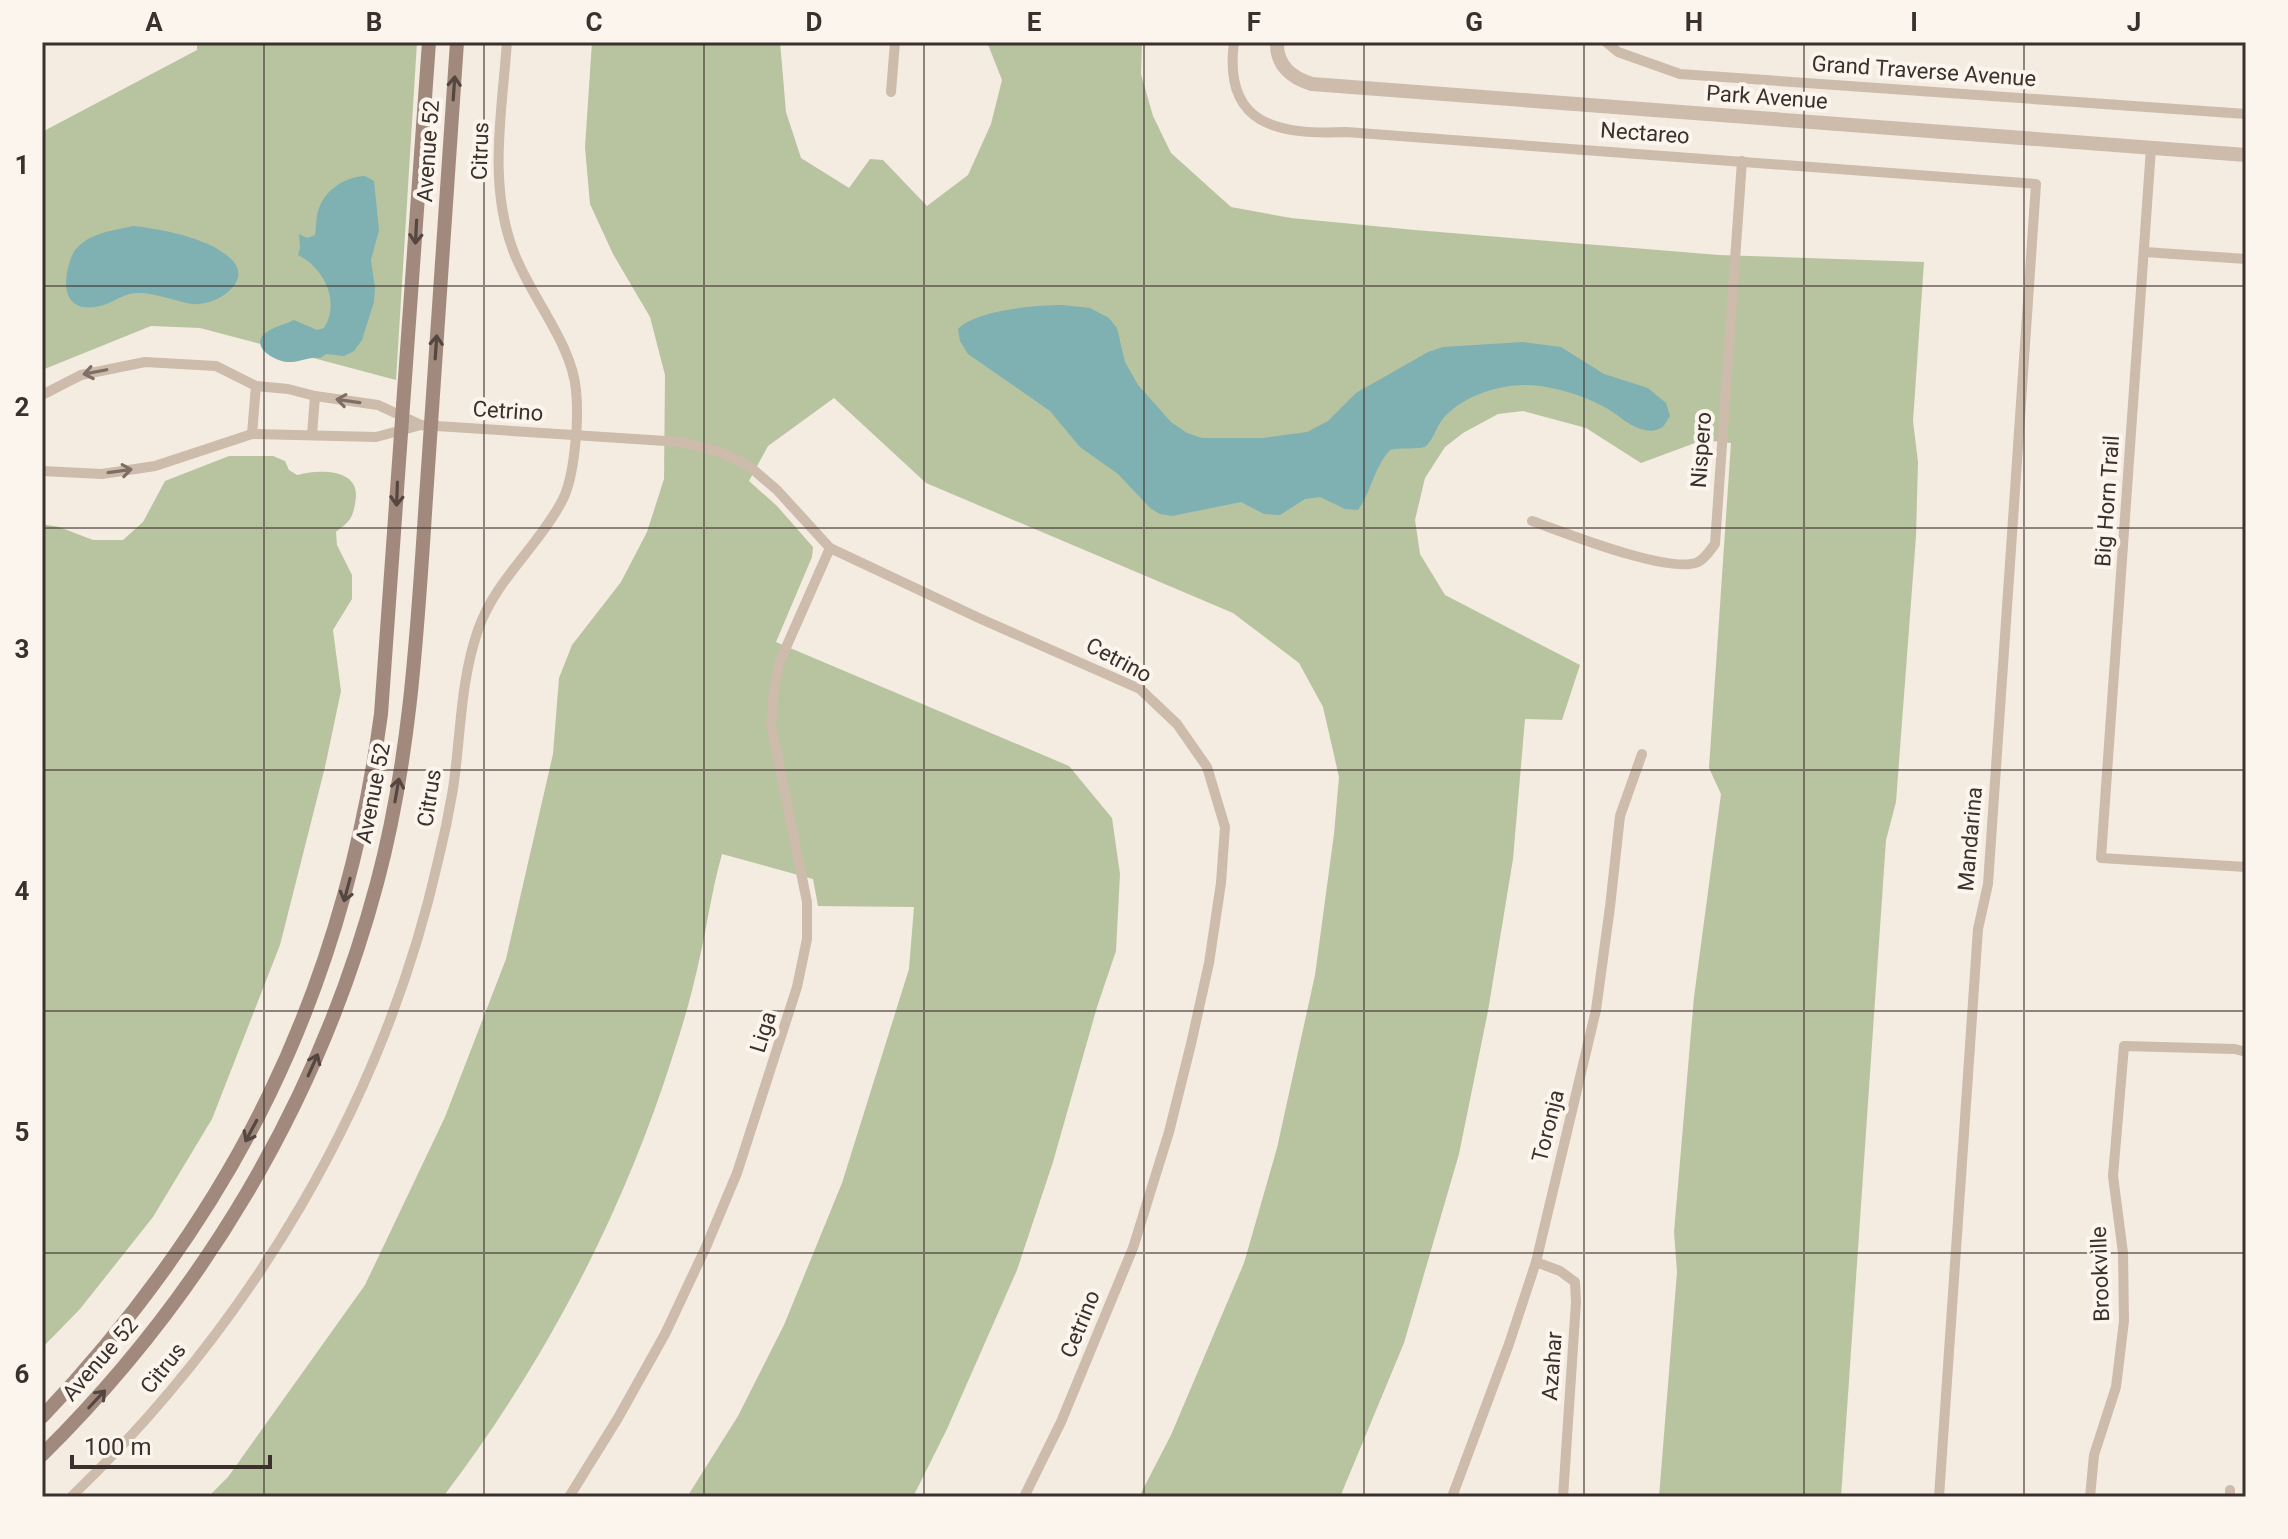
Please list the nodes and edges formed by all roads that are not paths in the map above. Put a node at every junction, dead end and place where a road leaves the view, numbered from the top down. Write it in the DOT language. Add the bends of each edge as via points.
graph roads {
  1 [pos="429,42"];
  2 [pos="457,42"];
  3 [pos="507,42"];
  4 [pos="895,42"];
  5 [pos="1234,42"];
  6 [pos="1277,42"];
  7 [pos="1606,42"];
  8 [pos="891,92"];
  9 [pos="2246,114"];
  10 [pos="2151,148"];
  11 [pos="2246,155"];
  12 [pos="1742,161"];
  13 [pos="2036,184"];
  14 [pos="2145,252"];
  15 [pos="2246,259"];
  16 [pos="256,386"];
  17 [pos="42,395"];
  18 [pos="315,396"];
  19 [pos="401,423"];
  20 [pos="426,425"];
  21 [pos="252,434"];
  22 [pos="312,435"];
  23 [pos="574,435"];
  24 [pos="42,471"];
  25 [pos="1532,521"];
  26 [pos="830,548"];
  27 [pos="1642,754"];
  28 [pos="2246,867"];
  29 [pos="2246,1052"];
  30 [pos="1536,1262"];
  31 [pos="42,1417"];
  32 [pos="42,1455"];
  33 [pos="71,1497"];
  34 [pos="569,1497"];
  35 [pos="1024,1497"];
  36 [pos="1452,1497"];
  37 [pos="1563,1497"];
  38 [pos="1939,1497"];
  39 [pos="2090,1497"];
  1 -- 19 [label="main road, Avenue 52, one-way"];
  20 -- 2 [label="main road, Avenue 52, one-way"];
  3 -- 23 [label="street, Citrus" via="497,181 503,220 529,289 569,361 576,389"];
  4 -- 8 [label="street"];
  5 -- 12 [label="street, Nectareo" via="1236,95 1254,116 1279,128"];
  6 -- 10 [label="street, Park Avenue" via="1287,72 1299,80 1332,86"];
  7 -- 9 [label="street, Grand Traverse Avenue" via="1618,52 1680,74"];
  10 -- 11 [label="street, Park Avenue"];
  10 -- 14 [label="street, Big Horn Trail"];
  12 -- 13 [label="street, Nectareo"];
  12 -- 25 [label="street, Nispero" via="1715,544 1697,563 1676,563 1632,556"];
  13 -- 38 [label="street, Mandarina"];
  14 -- 15 [label="street"];
  14 -- 28 [label="street, Big Horn Trail" via="2101,858"];
  16 -- 17 [label="street, one-way" via="216,366 145,362 81,375"];
  16 -- 18 [label="street"];
  16 -- 21 [label="street"];
  19 -- 18 [label="street, one-way" via="378,405"];
  18 -- 22 [label="street"];
  19 -- 20 [label="street"];
  19 -- 22 [label="street" via="376,437"];
  19 -- 31 [label="main road, Avenue 52, one-way" via="375,759 354,864 323,968 266,1104 188,1239 136,1310"];
  20 -- 23 [label="street, Cetrino"];
  32 -- 20 [label="main road, Avenue 52, one-way" via="116,1378 193,1279 267,1159 330,1025 377,882 396,795 414,664"];
  21 -- 22 [label="street"];
  24 -- 21 [label="street, one-way" via="102,474 155,466"];
  23 -- 26 [label="street, Cetrino" via="681,442 720,452 749,466 777,490"];
  23 -- 33 [label="street, Citrus" via="564,498 497,588 480,623 466,666 453,789 438,862 413,955 348,1120 270,1259 224,1323 139,1429"];
  26 -- 34 [label="street, Liga" via="780,661 771,724 807,902 807,939 797,987 742,1158 706,1247 665,1334"];
  26 -- 35 [label="street, Cetrino" via="1140,689 1177,724 1207,767 1225,827 1209,963 1169,1132 1133,1248"];
  27 -- 30 [label="street, Toronja" via="1620,816 1596,1010"];
  29 -- 39 [label="street, Brookville" via="2124,1046 2113,1176 2123,1253 2124,1321 2116,1387 2094,1455"];
  30 -- 36 [label="street, Toronja"];
  30 -- 37 [label="street, Azahar" via="1575,1282"];
}
